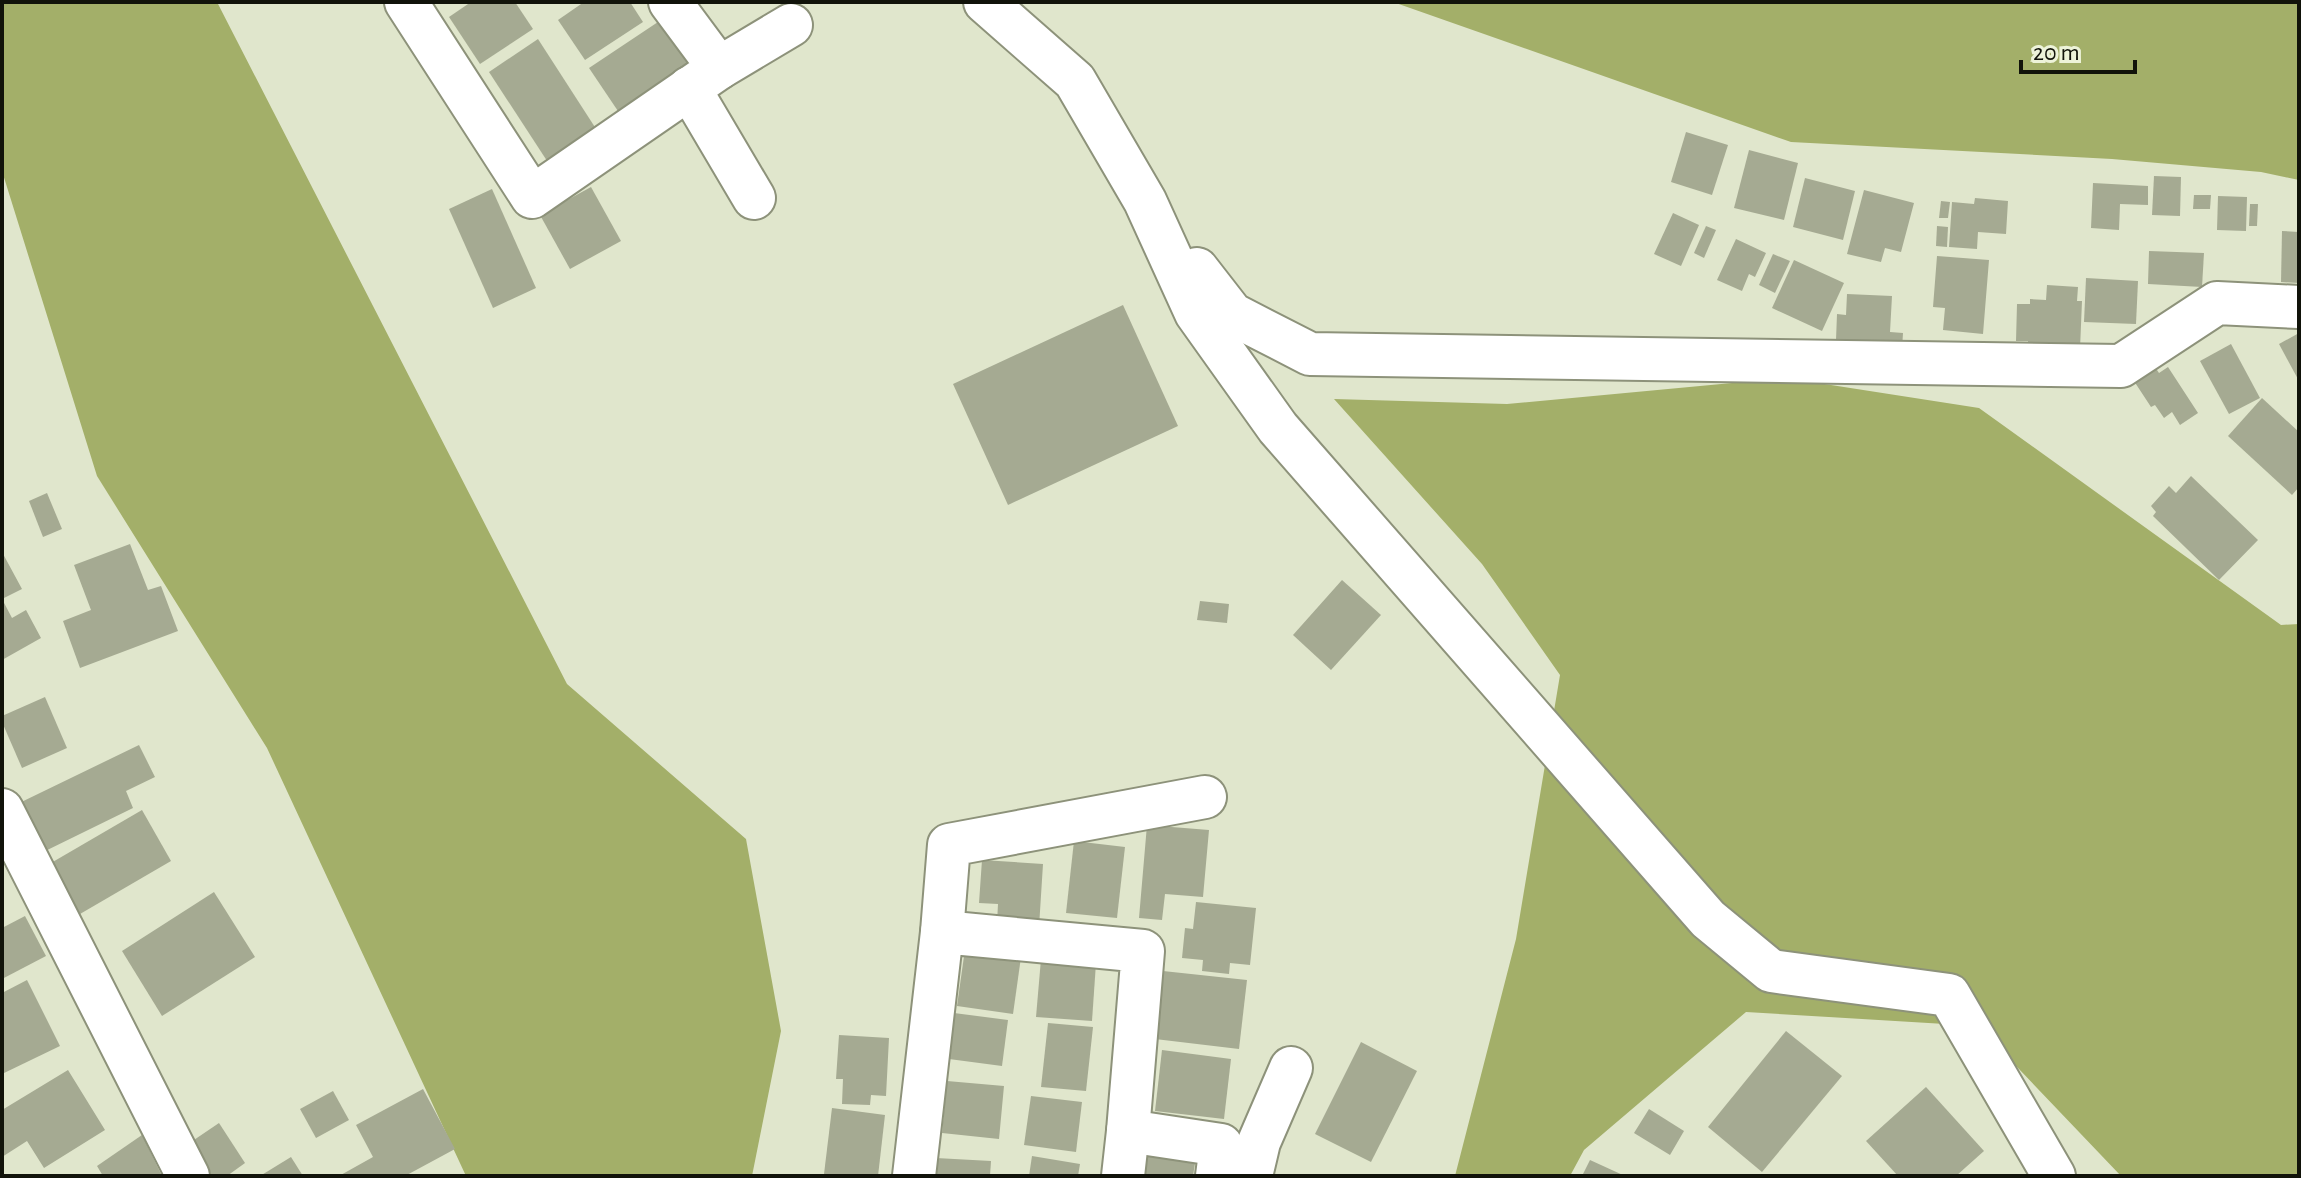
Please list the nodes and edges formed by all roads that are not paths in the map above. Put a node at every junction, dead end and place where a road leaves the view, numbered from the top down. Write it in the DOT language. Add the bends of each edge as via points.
graph roads {
  1 [pos="406,2"];
  2 [pos="670,2"];
  3 [pos="985,2"];
  4 [pos="791,25"];
  5 [pos="704,78"];
  6 [pos="754,198"];
  7 [pos="1145,201"];
  8 [pos="2299,307"];
  9 [pos="1205,797"];
  10 [pos="2,810"];
  11 [pos="942,932"];
  12 [pos="1291,1068"];
  13 [pos="1128,1131"];
  14 [pos="188,1176"];
  15 [pos="914,1176"];
  16 [pos="1123,1176"];
  17 [pos="1217,1176"];
  18 [pos="1251,1176"];
  19 [pos="2054,1176"];
  1 -- 5 [label="street" via="532,197"];
  2 -- 5 [label="street"];
  3 -- 7 [label="street" via="1075,81"];
  4 -- 5 [label="street"];
  5 -- 6 [label="street"];
  7 -- 8 [label="street" via="1232,314 1310,354 2121,366 2217,303"];
  7 -- 19 [label="street" via="1196,313 1278,428 1708,919 1771,971 1949,995"];
  9 -- 11 [label="street" via="949,845"];
  10 -- 14 [label="street"];
  11 -- 13 [label="street" via="1143,951"];
  11 -- 15 [label="street"];
  12 -- 18 [label="street" via="1259,1142"];
  13 -- 16 [label="street"];
  13 -- 17 [label="street" via="1221,1145"];
}
